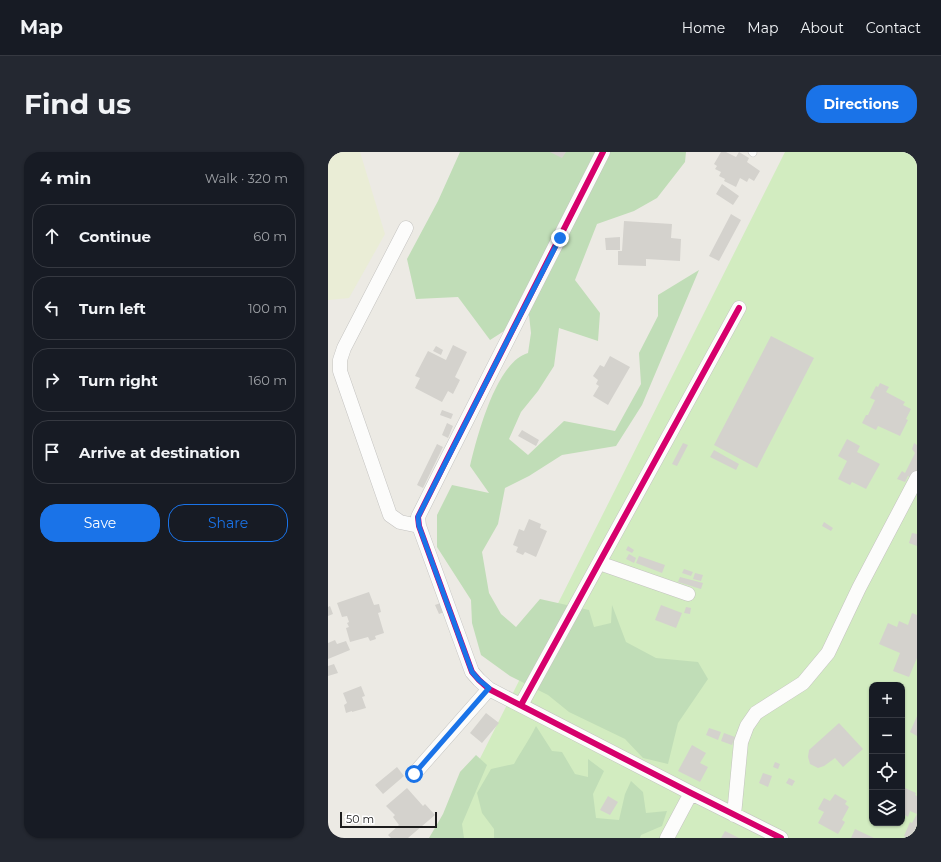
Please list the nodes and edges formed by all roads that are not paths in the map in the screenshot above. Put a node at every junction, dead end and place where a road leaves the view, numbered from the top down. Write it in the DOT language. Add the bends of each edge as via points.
graph roads {
  1 [pos="603,152"];
  2 [pos="406,228"];
  3 [pos="739,308"];
  4 [pos="917,478"];
  5 [pos="419,526"];
  6 [pos="599,562"];
  7 [pos="688,594"];
  8 [pos="489,688"];
  9 [pos="521,705"];
  10 [pos="414,774"];
  11 [pos="691,793"];
  12 [pos="734,815"];
  13 [pos="668,838"];
  14 [pos="781,838"];
  1 -- 5 [label="street" via="428,496 418,517"];
  2 -- 5 [label="street" via="344,348 340,371 390,515 400,522"];
  3 -- 6 [label="street"];
  4 -- 12 [label="street" via="828,653 803,683 756,713 747,726 741,742"];
  5 -- 8 [label="street" via="472,672"];
  6 -- 7 [label="street"];
  6 -- 9 [label="street"];
  8 -- 9 [label="street"];
  8 -- 10 [label="street"];
  9 -- 11 [label="street"];
  11 -- 12 [label="street"];
  11 -- 13 [label="street"];
  12 -- 14 [label="street"];
}
